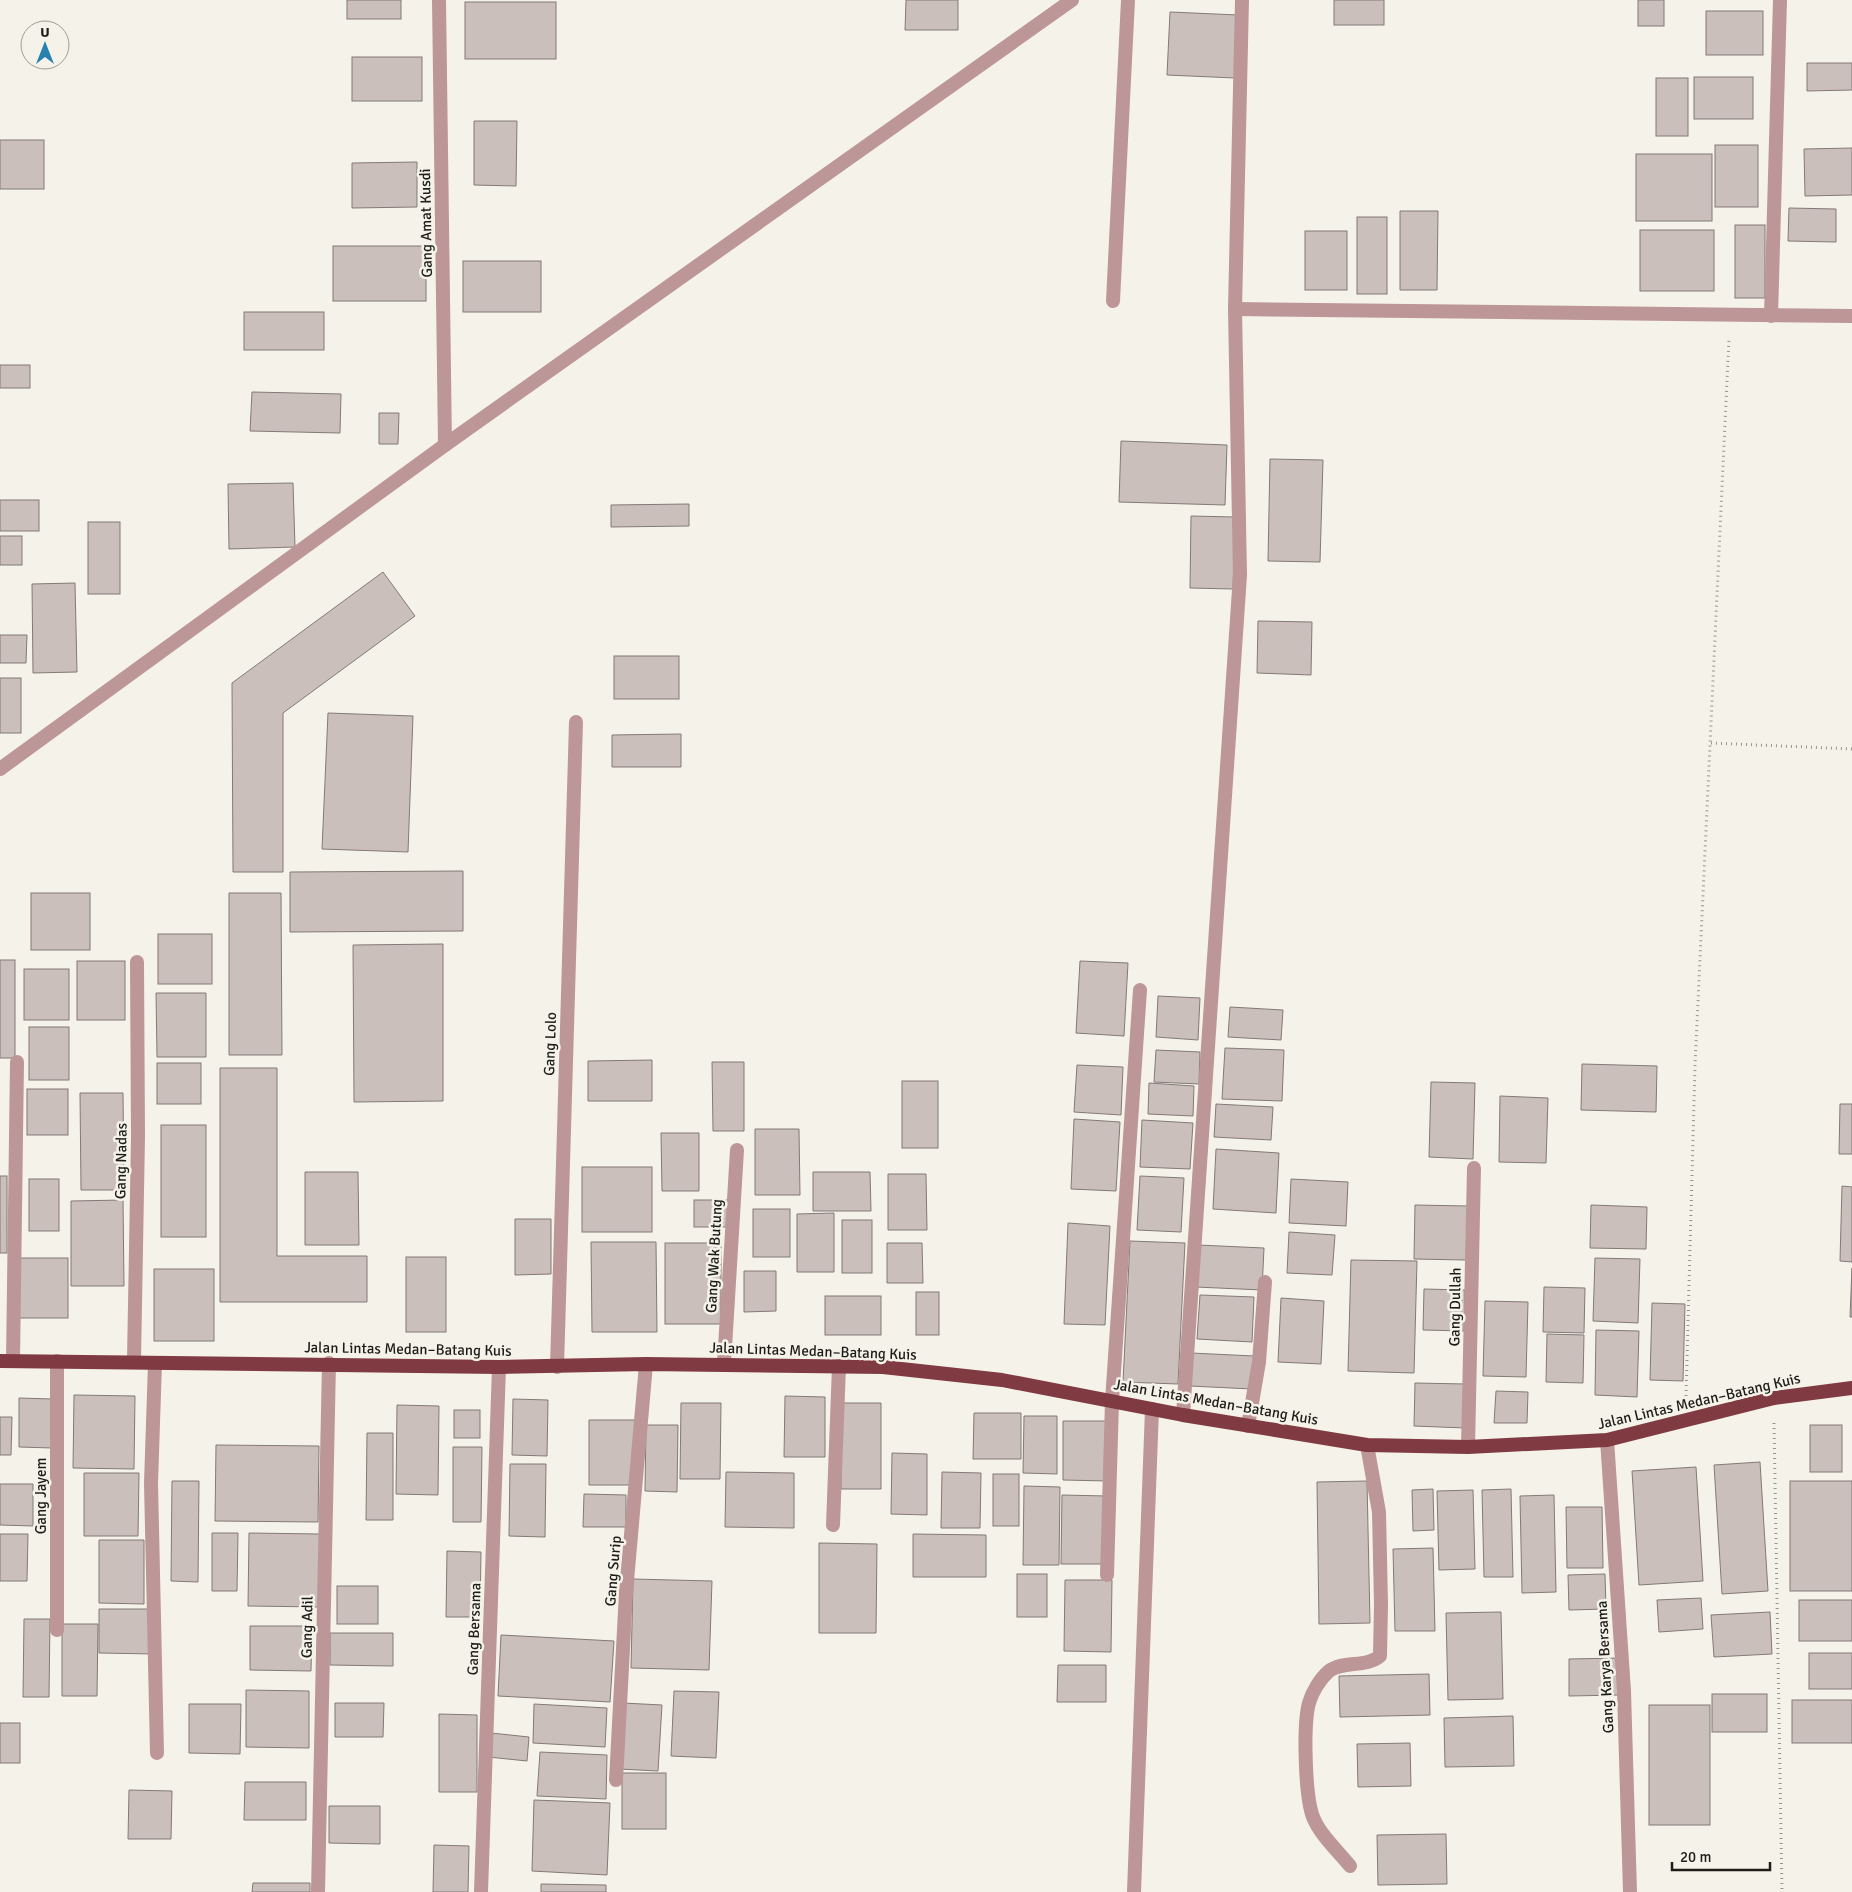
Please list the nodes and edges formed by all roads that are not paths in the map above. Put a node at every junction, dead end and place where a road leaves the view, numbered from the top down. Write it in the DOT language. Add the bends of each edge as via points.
graph roads {
  1 [pos="439,0"];
  2 [pos="1072,0"];
  3 [pos="1128,0"];
  4 [pos="1242,0"];
  5 [pos="1780,0"];
  6 [pos="1113,301"];
  7 [pos="1235,309"];
  8 [pos="1771,316"];
  9 [pos="1852,316"];
  10 [pos="445,445"];
  11 [pos="576,722"];
  12 [pos="0,768"];
  13 [pos="137,962"];
  14 [pos="1140,990"];
  15 [pos="17,1062"];
  16 [pos="737,1150"];
  17 [pos="1474,1168"];
  18 [pos="1265,1282"];
  19 [pos="7,1361"];
  20 [pos="57,1361"];
  21 [pos="134,1361"];
  22 [pos="155,1363"];
  23 [pos="329,1363"];
  24 [pos="646,1364"];
  25 [pos="724,1364"];
  26 [pos="838,1366"];
  27 [pos="499,1367"];
  28 [pos="557,1367"];
  29 [pos="1852,1388"];
  30 [pos="1112,1401"];
  31 [pos="1152,1409"];
  32 [pos="1183,1415"];
  33 [pos="1248,1426"];
  34 [pos="1607,1440"];
  35 [pos="1367,1445"];
  36 [pos="1468,1447"];
  37 [pos="833,1525"];
  38 [pos="1107,1575"];
  39 [pos="57,1630"];
  40 [pos="157,1753"];
  41 [pos="616,1780"];
  42 [pos="1350,1866"];
  43 [pos="318,1892"];
  44 [pos="481,1892"];
  45 [pos="1134,1892"];
  46 [pos="1630,1892"];
  1 -- 10 [label="street, Gang Amat Kusdi"];
  2 -- 10 [label="street"];
  3 -- 6 [label="street"];
  4 -- 7 [label="street"];
  5 -- 8 [label="street"];
  7 -- 8 [label="street"];
  7 -- 32 [label="street" via="1240,575"];
  8 -- 9 [label="street"];
  10 -- 12 [label="street"];
  11 -- 28 [label="street, Gang Lolo"];
  13 -- 21 [label="street, Gang Nadas"];
  14 -- 30 [label="street"];
  15 -- 19 [label="street"];
  16 -- 25 [label="street, Gang Wak Butung"];
  17 -- 36 [label="street, Gang Dullah"];
  18 -- 33 [label="street" via="1259,1362"];
  19 -- 20 [label="highway, Jalan Lintas Medan–Batang Kuis"];
  20 -- 21 [label="highway, Jalan Lintas Medan–Batang Kuis"];
  20 -- 39 [label="street, Gang Jayem"];
  21 -- 22 [label="highway, Jalan Lintas Medan–Batang Kuis"];
  22 -- 23 [label="highway, Jalan Lintas Medan–Batang Kuis"];
  22 -- 40 [label="street" via="151,1483"];
  23 -- 27 [label="highway, Jalan Lintas Medan–Batang Kuis"];
  23 -- 43 [label="street, Gang Adil"];
  24 -- 25 [label="highway, Jalan Lintas Medan–Batang Kuis"];
  24 -- 28 [label="highway, Jalan Lintas Medan–Batang Kuis"];
  24 -- 41 [label="street, Gang Surip" via="626,1592"];
  25 -- 26 [label="highway, Jalan Lintas Medan–Batang Kuis"];
  26 -- 30 [label="highway, Jalan Lintas Medan–Batang Kuis" via="975,1376"];
  26 -- 37 [label="street"];
  27 -- 28 [label="highway, Jalan Lintas Medan–Batang Kuis"];
  27 -- 44 [label="street, Gang Bersama"];
  29 -- 34 [label="highway, Jalan Lintas Medan–Batang Kuis" via="1774,1398"];
  30 -- 31 [label="highway, Jalan Lintas Medan–Batang Kuis"];
  30 -- 38 [label="street"];
  31 -- 32 [label="highway, Jalan Lintas Medan–Batang Kuis"];
  31 -- 45 [label="street"];
  32 -- 33 [label="highway, Jalan Lintas Medan–Batang Kuis"];
  33 -- 35 [label="highway, Jalan Lintas Medan–Batang Kuis"];
  34 -- 36 [label="highway, Jalan Lintas Medan–Batang Kuis"];
  34 -- 46 [label="street, Gang Karya Bersama" via="1624,1691"];
  35 -- 36 [label="highway, Jalan Lintas Medan–Batang Kuis"];
  35 -- 42 [label="street" via="1379,1512 1380,1656 1329,1672 1317,1686 1307,1713 1306,1773 1312,1816"];
}
